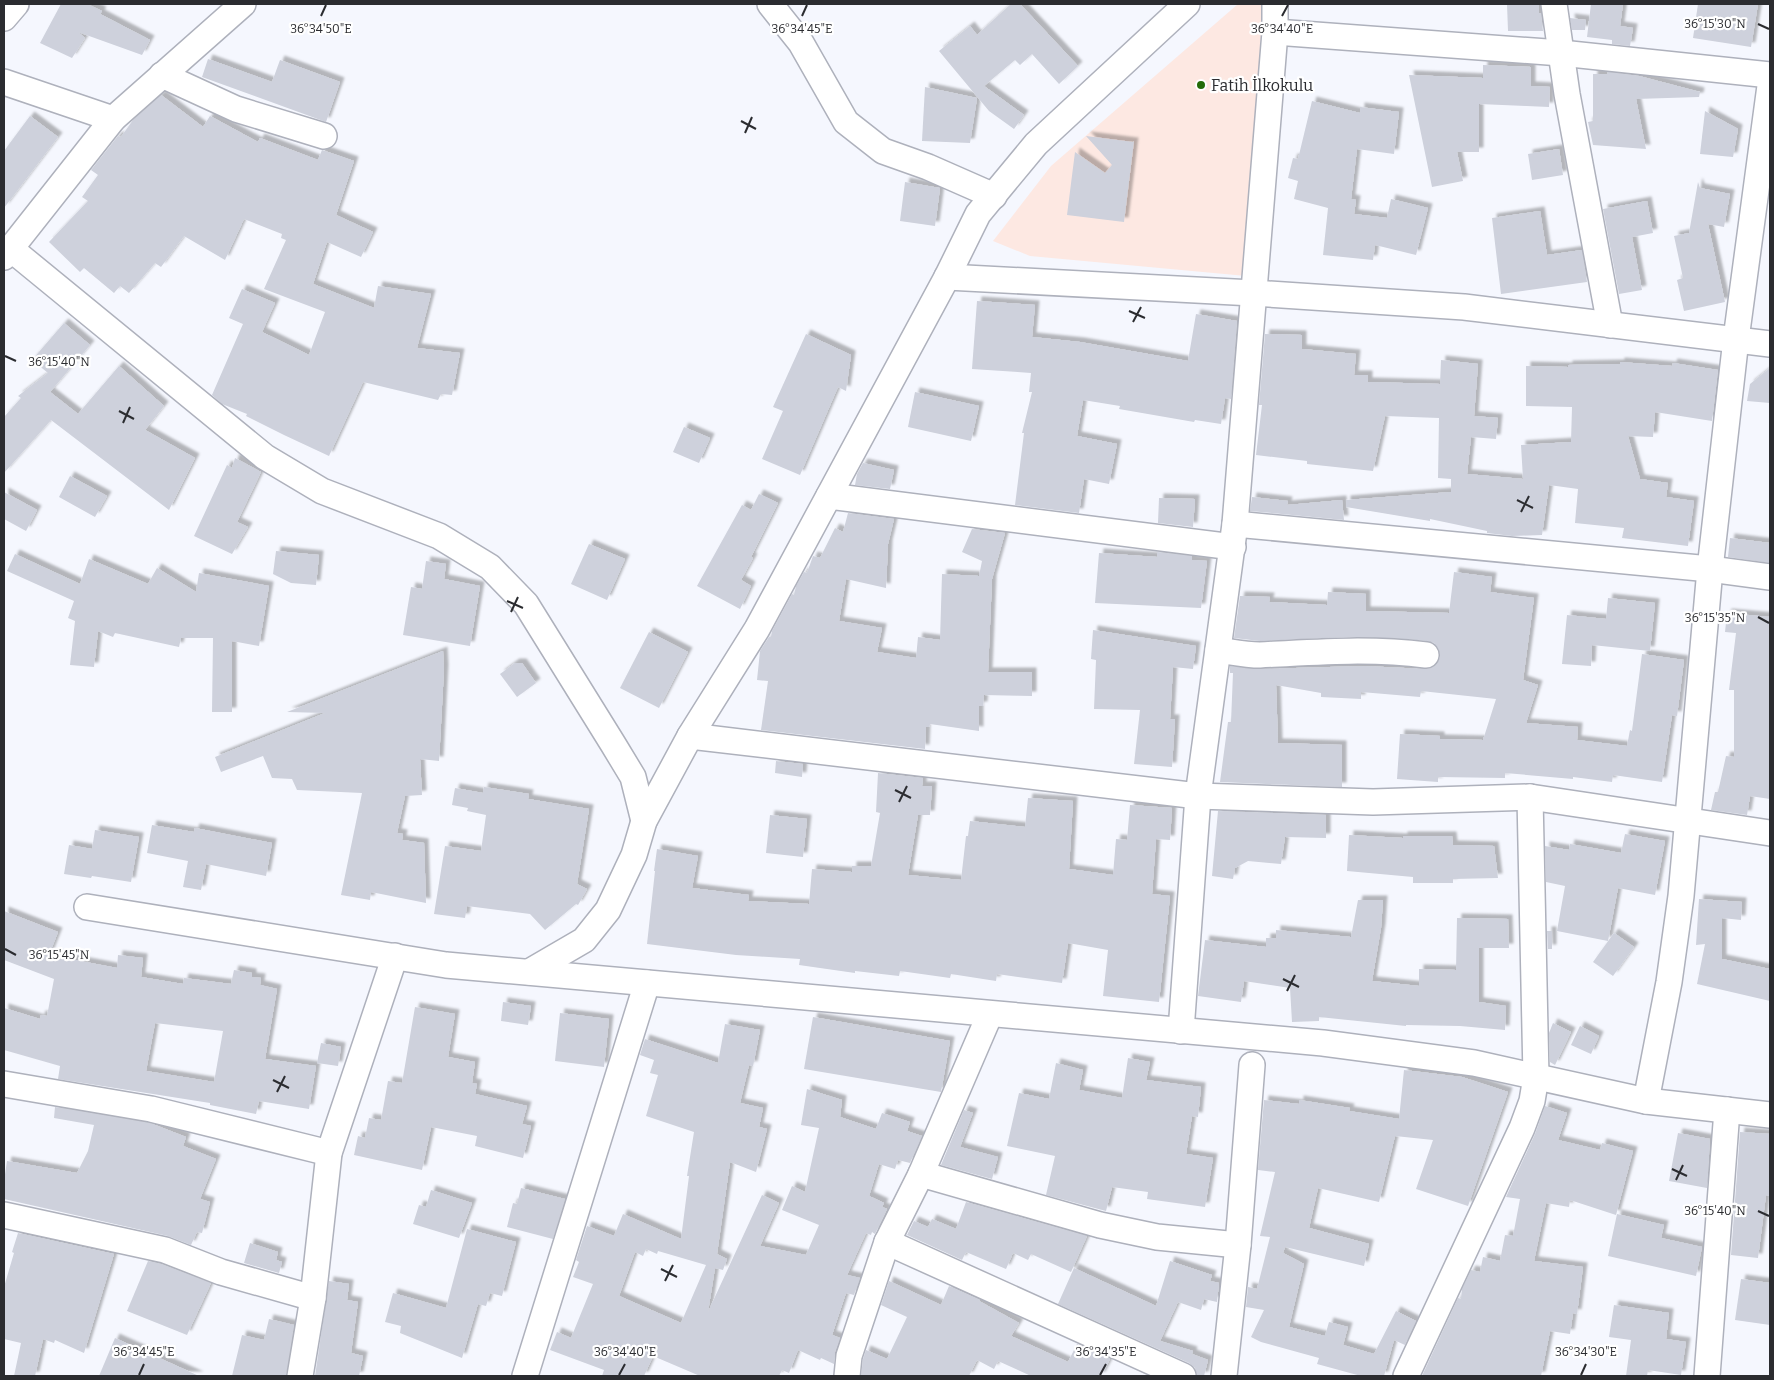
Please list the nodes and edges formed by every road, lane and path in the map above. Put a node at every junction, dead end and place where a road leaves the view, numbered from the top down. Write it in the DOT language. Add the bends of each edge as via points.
graph roads {
  1 [pos="16,4"];
  2 [pos="243,4"];
  3 [pos="770,4"];
  4 [pos="1187,4"];
  5 [pos="1275,4"];
  6 [pos="1554,4"];
  7 [pos="4,18"];
  8 [pos="1274,32"];
  9 [pos="1561,54"];
  10 [pos="162,75"];
  11 [pos="1770,75"];
  12 [pos="4,82"];
  13 [pos="1770,86"];
  14 [pos="113,119"];
  15 [pos="324,136"];
  16 [pos="994,196"];
  17 [pos="8,253"];
  18 [pos="947,277"];
  19 [pos="1253,293"];
  20 [pos="1610,325"];
  21 [pos="1736,339"];
  22 [pos="1770,344"];
  23 [pos="829,496"];
  24 [pos="1234,536"];
  25 [pos="1710,569"];
  26 [pos="1770,577"];
  27 [pos="1218,650"];
  28 [pos="1426,655"];
  29 [pos="690,736"];
  30 [pos="1198,796"];
  31 [pos="1530,797"];
  32 [pos="1688,821"];
  33 [pos="644,822"];
  34 [pos="1770,833"];
  35 [pos="87,907"];
  36 [pos="396,956"];
  37 [pos="529,972"];
  38 [pos="647,983"];
  39 [pos="990,1014"];
  40 [pos="1181,1031"];
  41 [pos="1252,1065"];
  42 [pos="1536,1077"];
  43 [pos="4,1084"];
  44 [pos="1646,1101"];
  45 [pos="1727,1110"];
  46 [pos="1770,1115"];
  47 [pos="329,1153"];
  48 [pos="921,1174"];
  49 [pos="4,1215"];
  50 [pos="887,1242"];
  51 [pos="1238,1245"];
  52 [pos="313,1298"];
  53 [pos="300,1376"];
  54 [pos="525,1376"];
  55 [pos="846,1376"];
  56 [pos="1182,1376"];
  57 [pos="1224,1376"];
  58 [pos="1406,1376"];
  59 [pos="1707,1376"];
  1 -- 7 [label="street"];
  2 -- 10 [label="street"];
  3 -- 16 [label="street" via="801,43 846,122 883,151"];
  4 -- 16 [label="street" via="1036,144"];
  5 -- 8 [label="street"];
  6 -- 9 [label="street"];
  8 -- 9 [label="street"];
  8 -- 19 [label="street"];
  9 -- 11 [label="street"];
  9 -- 20 [label="street"];
  10 -- 14 [label="street"];
  10 -- 15 [label="street" via="236,109"];
  12 -- 14 [label="street"];
  13 -- 21 [label="street"];
  14 -- 17 [label="street"];
  16 -- 18 [label="street" via="978,214"];
  17 -- 33 [label="street" via="265,457 322,490 439,536 490,567 526,604 633,777"];
  18 -- 19 [label="street"];
  18 -- 23 [label="street"];
  19 -- 20 [label="street" via="1464,308"];
  19 -- 24 [label="street"];
  20 -- 21 [label="street"];
  21 -- 22 [label="street"];
  21 -- 25 [label="street"];
  23 -- 24 [label="street"];
  23 -- 29 [label="street" via="757,629"];
  24 -- 25 [label="street"];
  24 -- 27 [label="street"];
  25 -- 26 [label="street"];
  25 -- 32 [label="street"];
  27 -- 28 [label="street" via="1259,655 1343,651"];
  27 -- 30 [label="street"];
  29 -- 30 [label="street"];
  29 -- 33 [label="street"];
  30 -- 31 [label="street" via="1373,802"];
  30 -- 40 [label="street"];
  31 -- 32 [label="street"];
  31 -- 42 [label="street"];
  32 -- 34 [label="street"];
  32 -- 44 [label="street" via="1672,963"];
  33 -- 37 [label="street" via="634,854 608,910 584,940"];
  35 -- 36 [label="street"];
  36 -- 37 [label="street" via="446,965"];
  36 -- 47 [label="street"];
  37 -- 38 [label="street"];
  38 -- 39 [label="street"];
  38 -- 54 [label="street"];
  39 -- 40 [label="street"];
  39 -- 48 [label="street"];
  40 -- 42 [label="street" via="1474,1063"];
  41 -- 51 [label="street"];
  42 -- 44 [label="street"];
  42 -- 58 [label="street" via="1532,1102 1522,1128"];
  43 -- 47 [label="street" via="151,1109"];
  44 -- 45 [label="street"];
  45 -- 46 [label="street"];
  45 -- 59 [label="street"];
  47 -- 52 [label="street"];
  48 -- 50 [label="street"];
  48 -- 51 [label="street" via="1100,1225 1157,1236"];
  49 -- 52 [label="street" via="165,1250 221,1272"];
  50 -- 55 [label="street" via="848,1356"];
  50 -- 56 [label="street"];
  51 -- 57 [label="street"];
  52 -- 53 [label="street"];
}
